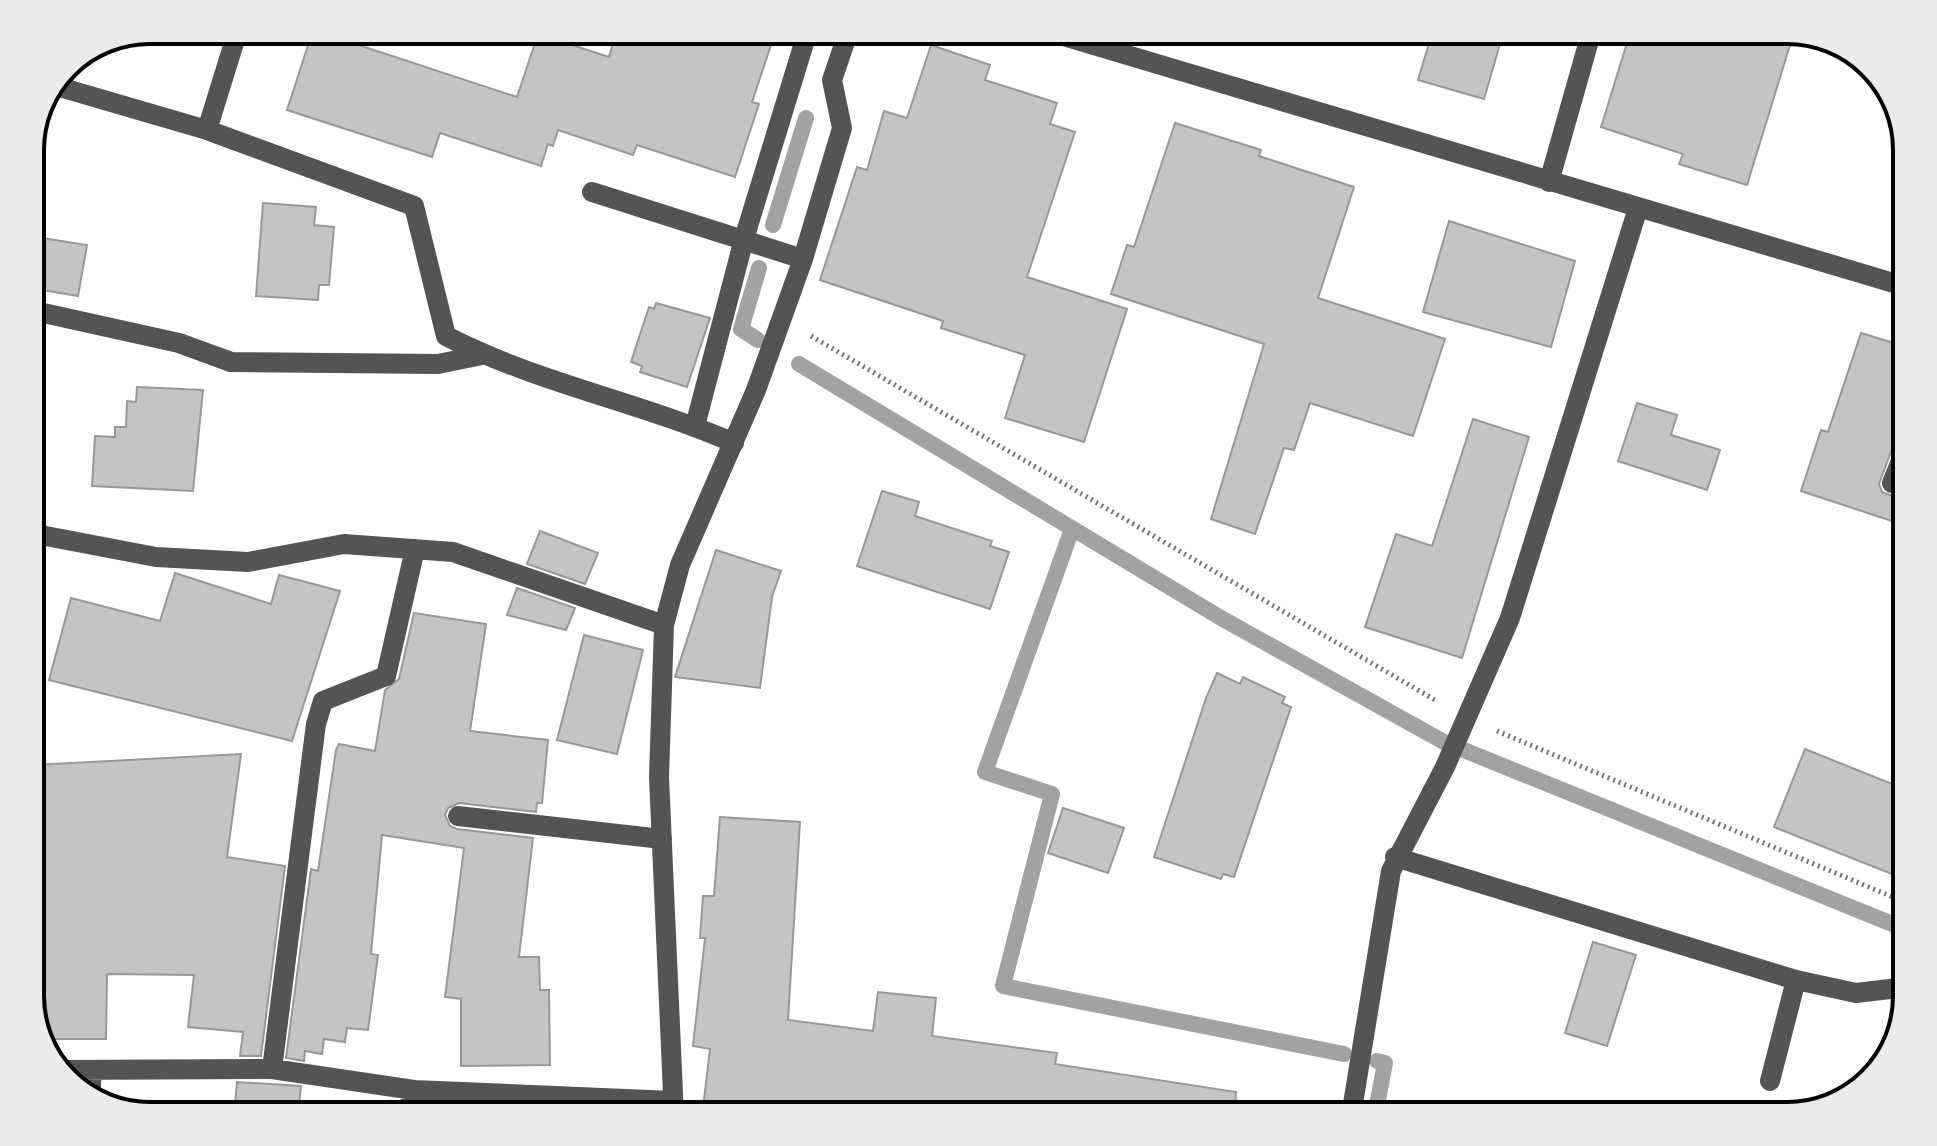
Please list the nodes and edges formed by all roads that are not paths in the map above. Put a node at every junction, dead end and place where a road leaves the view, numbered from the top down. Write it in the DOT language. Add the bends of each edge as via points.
graph roads {
  1 [pos="234,44"];
  2 [pos="804,44"];
  3 [pos="844,44"];
  4 [pos="1091,44"];
  5 [pos="1588,44"];
  6 [pos="64,88"];
  7 [pos="207,130"];
  8 [pos="1549,182"];
  9 [pos="592,192"];
  10 [pos="1638,208"];
  11 [pos="744,239"];
  12 [pos="803,259"];
  13 [pos="1893,283"];
  14 [pos="44,313"];
  15 [pos="482,355"];
  16 [pos="695,426"];
  17 [pos="734,443"];
  18 [pos="44,536"];
  19 [pos="415,549"];
  20 [pos="664,625"];
  21 [pos="458,816"];
  22 [pos="662,839"];
  23 [pos="1395,857"];
  24 [pos="1796,980"];
  25 [pos="1893,989"];
  26 [pos="272,1069"];
  27 [pos="74,1070"];
  28 [pos="92,1070"];
  29 [pos="1770,1081"];
  30 [pos="91,1084"];
  31 [pos="414,1090"];
  32 [pos="410,1102"];
  33 [pos="587,1102"];
  34 [pos="673,1102"];
  35 [pos="1353,1102"];
  1 -- 7 [label="street"];
  2 -- 11 [label="street"];
  3 -- 12 [label="street" via="832,80 842,128"];
  4 -- 8 [label="street"];
  5 -- 8 [label="street"];
  6 -- 7 [label="street"];
  7 -- 15 [label="street" via="414,206 446,336"];
  8 -- 10 [label="street"];
  9 -- 11 [label="street"];
  10 -- 13 [label="street"];
  10 -- 23 [label="street" via="1510,618 1445,767"];
  11 -- 12 [label="street"];
  11 -- 16 [label="street"];
  12 -- 17 [label="street"];
  14 -- 15 [label="street" via="179,343 231,362 438,364"];
  15 -- 16 [label="street"];
  16 -- 17 [label="street"];
  17 -- 20 [label="street" via="680,565"];
  18 -- 19 [label="street" via="156,557 248,562 344,544"];
  19 -- 20 [label="street" via="453,552"];
  19 -- 26 [label="street" via="386,676 323,701 316,724"];
  20 -- 22 [label="street"];
  21 -- 22 [label="street"];
  22 -- 34 [label="street"];
  23 -- 24 [label="street"];
  23 -- 35 [label="street"];
  24 -- 25 [label="street" via="1856,993"];
  24 -- 29 [label="street"];
  26 -- 28 [label="street"];
  26 -- 31 [label="street"];
  27 -- 28 [label="street"];
  28 -- 30 [label="street"];
  31 -- 32 [label="street"];
  31 -- 33 [label="street"];
}
